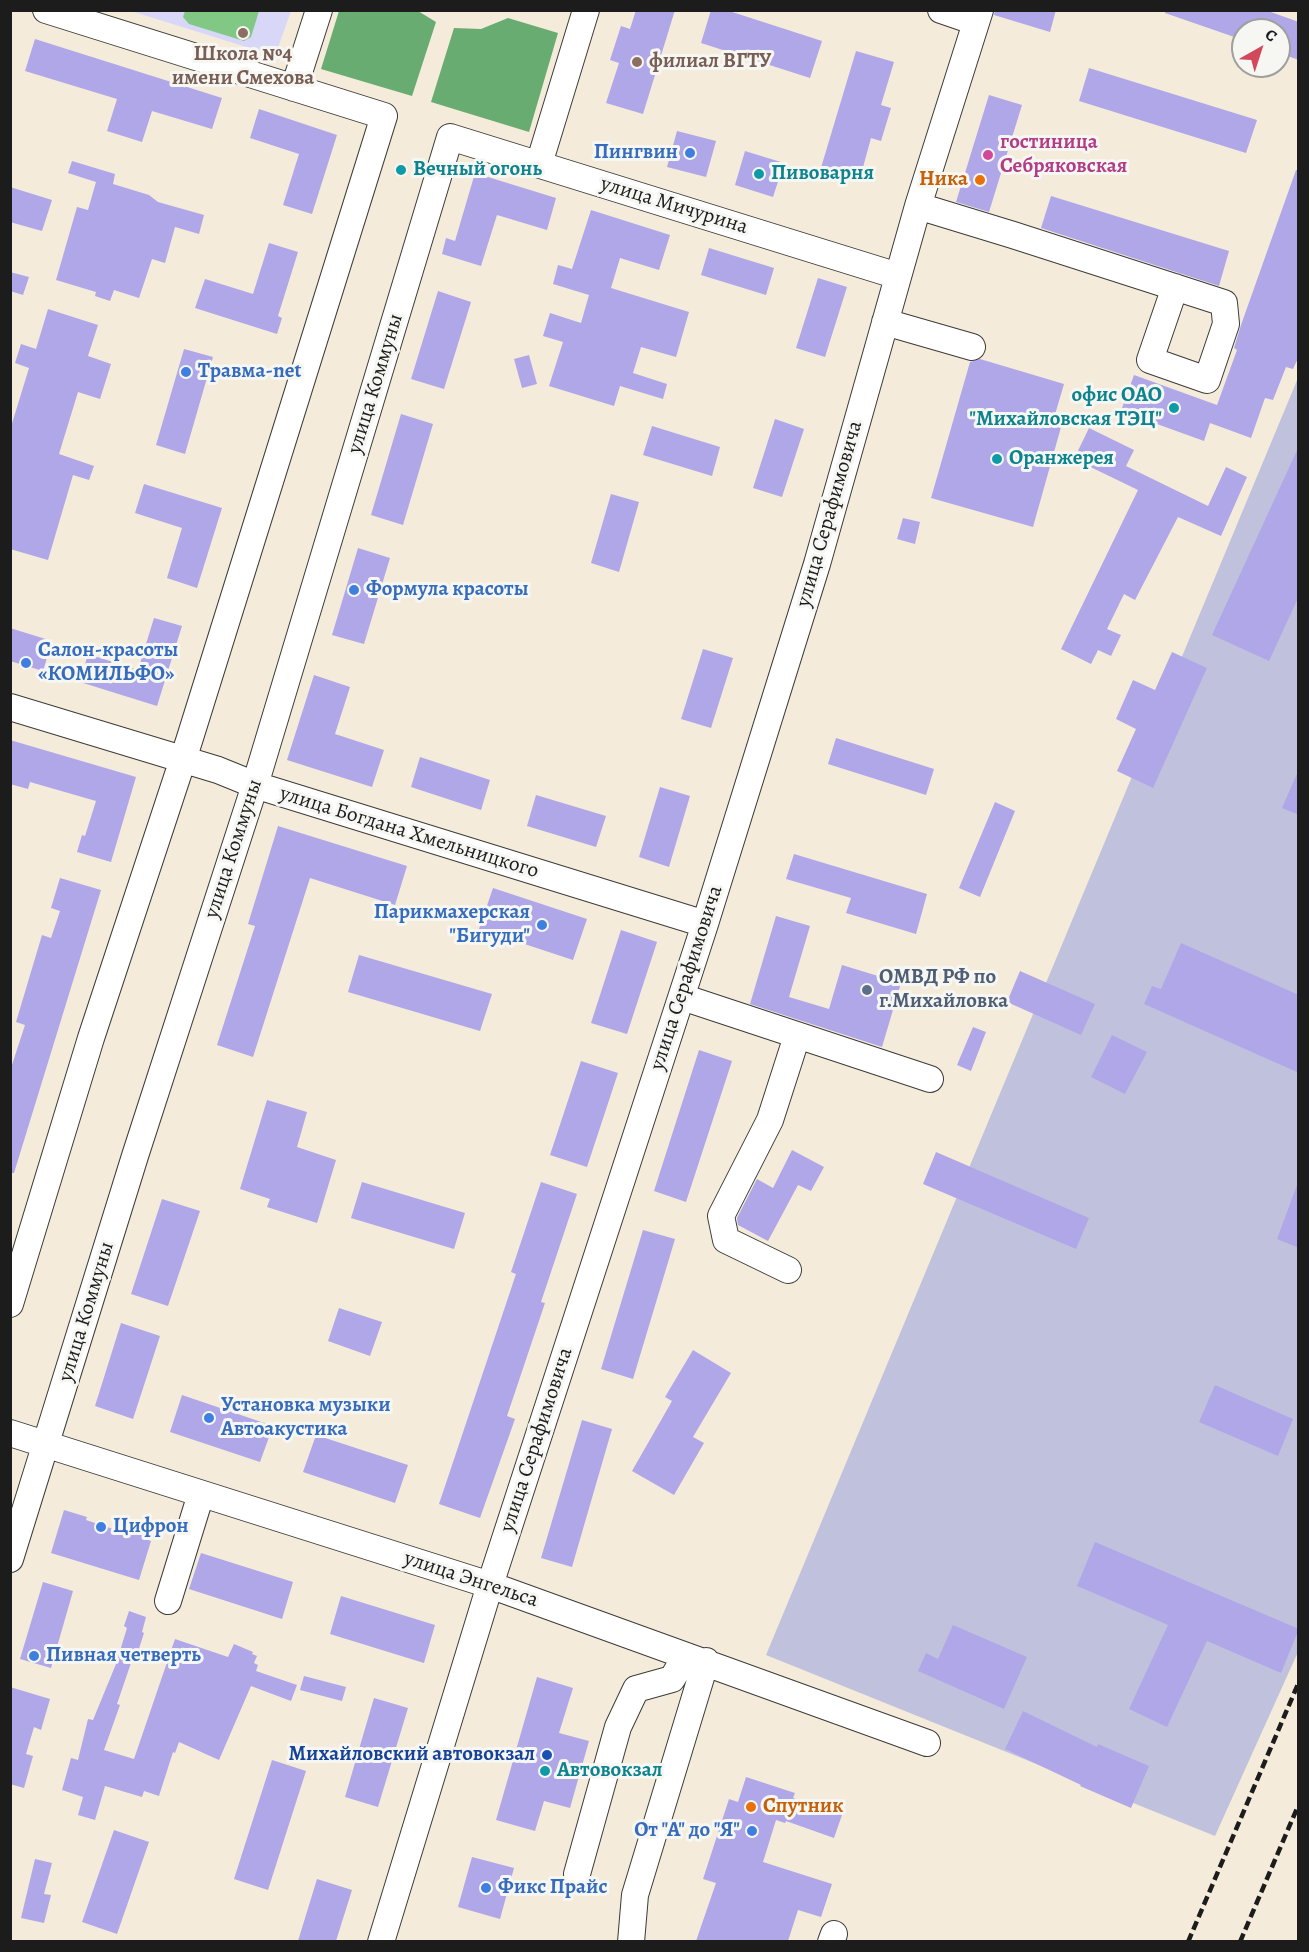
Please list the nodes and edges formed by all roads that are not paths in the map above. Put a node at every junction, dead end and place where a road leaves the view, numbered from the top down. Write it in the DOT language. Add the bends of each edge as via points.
graph roads {
  1 [pos="46,10"];
  2 [pos="586,10"];
  3 [pos="941,10"];
  4 [pos="313,12"];
  5 [pos="978,16"];
  6 [pos="294,88"];
  7 [pos="450,137"];
  8 [pos="539,164"];
  9 [pos="918,206"];
  10 [pos="898,276"];
  11 [pos="1175,287"];
  12 [pos="885,322"];
  13 [pos="972,347"];
  14 [pos="10,707"];
  15 [pos="182,760"];
  16 [pos="255,785"];
  17 [pos="705,924"];
  18 [pos="682,998"];
  19 [pos="797,1036"];
  20 [pos="930,1079"];
  21 [pos="788,1270"];
  22 [pos="10,1304"];
  23 [pos="10,1433"];
  24 [pos="46,1444"];
  25 [pos="201,1494"];
  26 [pos="10,1559"];
  27 [pos="490,1585"];
  28 [pos="168,1601"];
  29 [pos="696,1659"];
  30 [pos="927,1743"];
  31 [pos="577,1874"];
  32 [pos="381,1941"];
  33 [pos="631,1941"];
  1 -- 6 [label="street"];
  2 -- 8 [label="street"];
  3 -- 5 [label="street"];
  4 -- 6 [label="street"];
  5 -- 9 [label="street, улица Серафимовича"];
  6 -- 15 [label="street" via="384,116"];
  7 -- 8 [label="street, улица Мичурина"];
  7 -- 16 [label="street, улица Коммуны"];
  8 -- 10 [label="street, улица Мичурина"];
  9 -- 10 [label="street, улица Серафимовича"];
  9 -- 11 [label="street"];
  10 -- 12 [label="street, улица Серафимовича"];
  12 -- 13 [label="street"];
  12 -- 17 [label="street, улица Серафимовича" via="817,564"];
  14 -- 15 [label="street, улица Богдана Хмельницкого"];
  15 -- 16 [label="street, улица Богдана Хмельницкого"];
  15 -- 22 [label="street"];
  16 -- 17 [label="street, улица Богдана Хмельницкого"];
  16 -- 24 [label="street, улица Коммуны"];
  17 -- 18 [label="street, улица Серафимовича"];
  18 -- 19 [label="street"];
  18 -- 27 [label="street, улица Серафимовича"];
  19 -- 20 [label="street"];
  19 -- 21 [label="street" via="770,1120 721,1216 726,1240"];
  23 -- 24 [label="street, улица Энгельса"];
  24 -- 25 [label="street, улица Энгельса"];
  24 -- 26 [label="street, улица Коммуны"];
  25 -- 27 [label="street, улица Энгельса"];
  25 -- 28 [label="street"];
  27 -- 29 [label="street, улица Энгельса"];
  27 -- 32 [label="street, улица Серафимовича"];
  29 -- 30 [label="street, улица Энгельса"];
  29 -- 31 [label="street" via="672,1679 636,1689 618,1727"];
  29 -- 33 [label="street" via="635,1895"];
}
